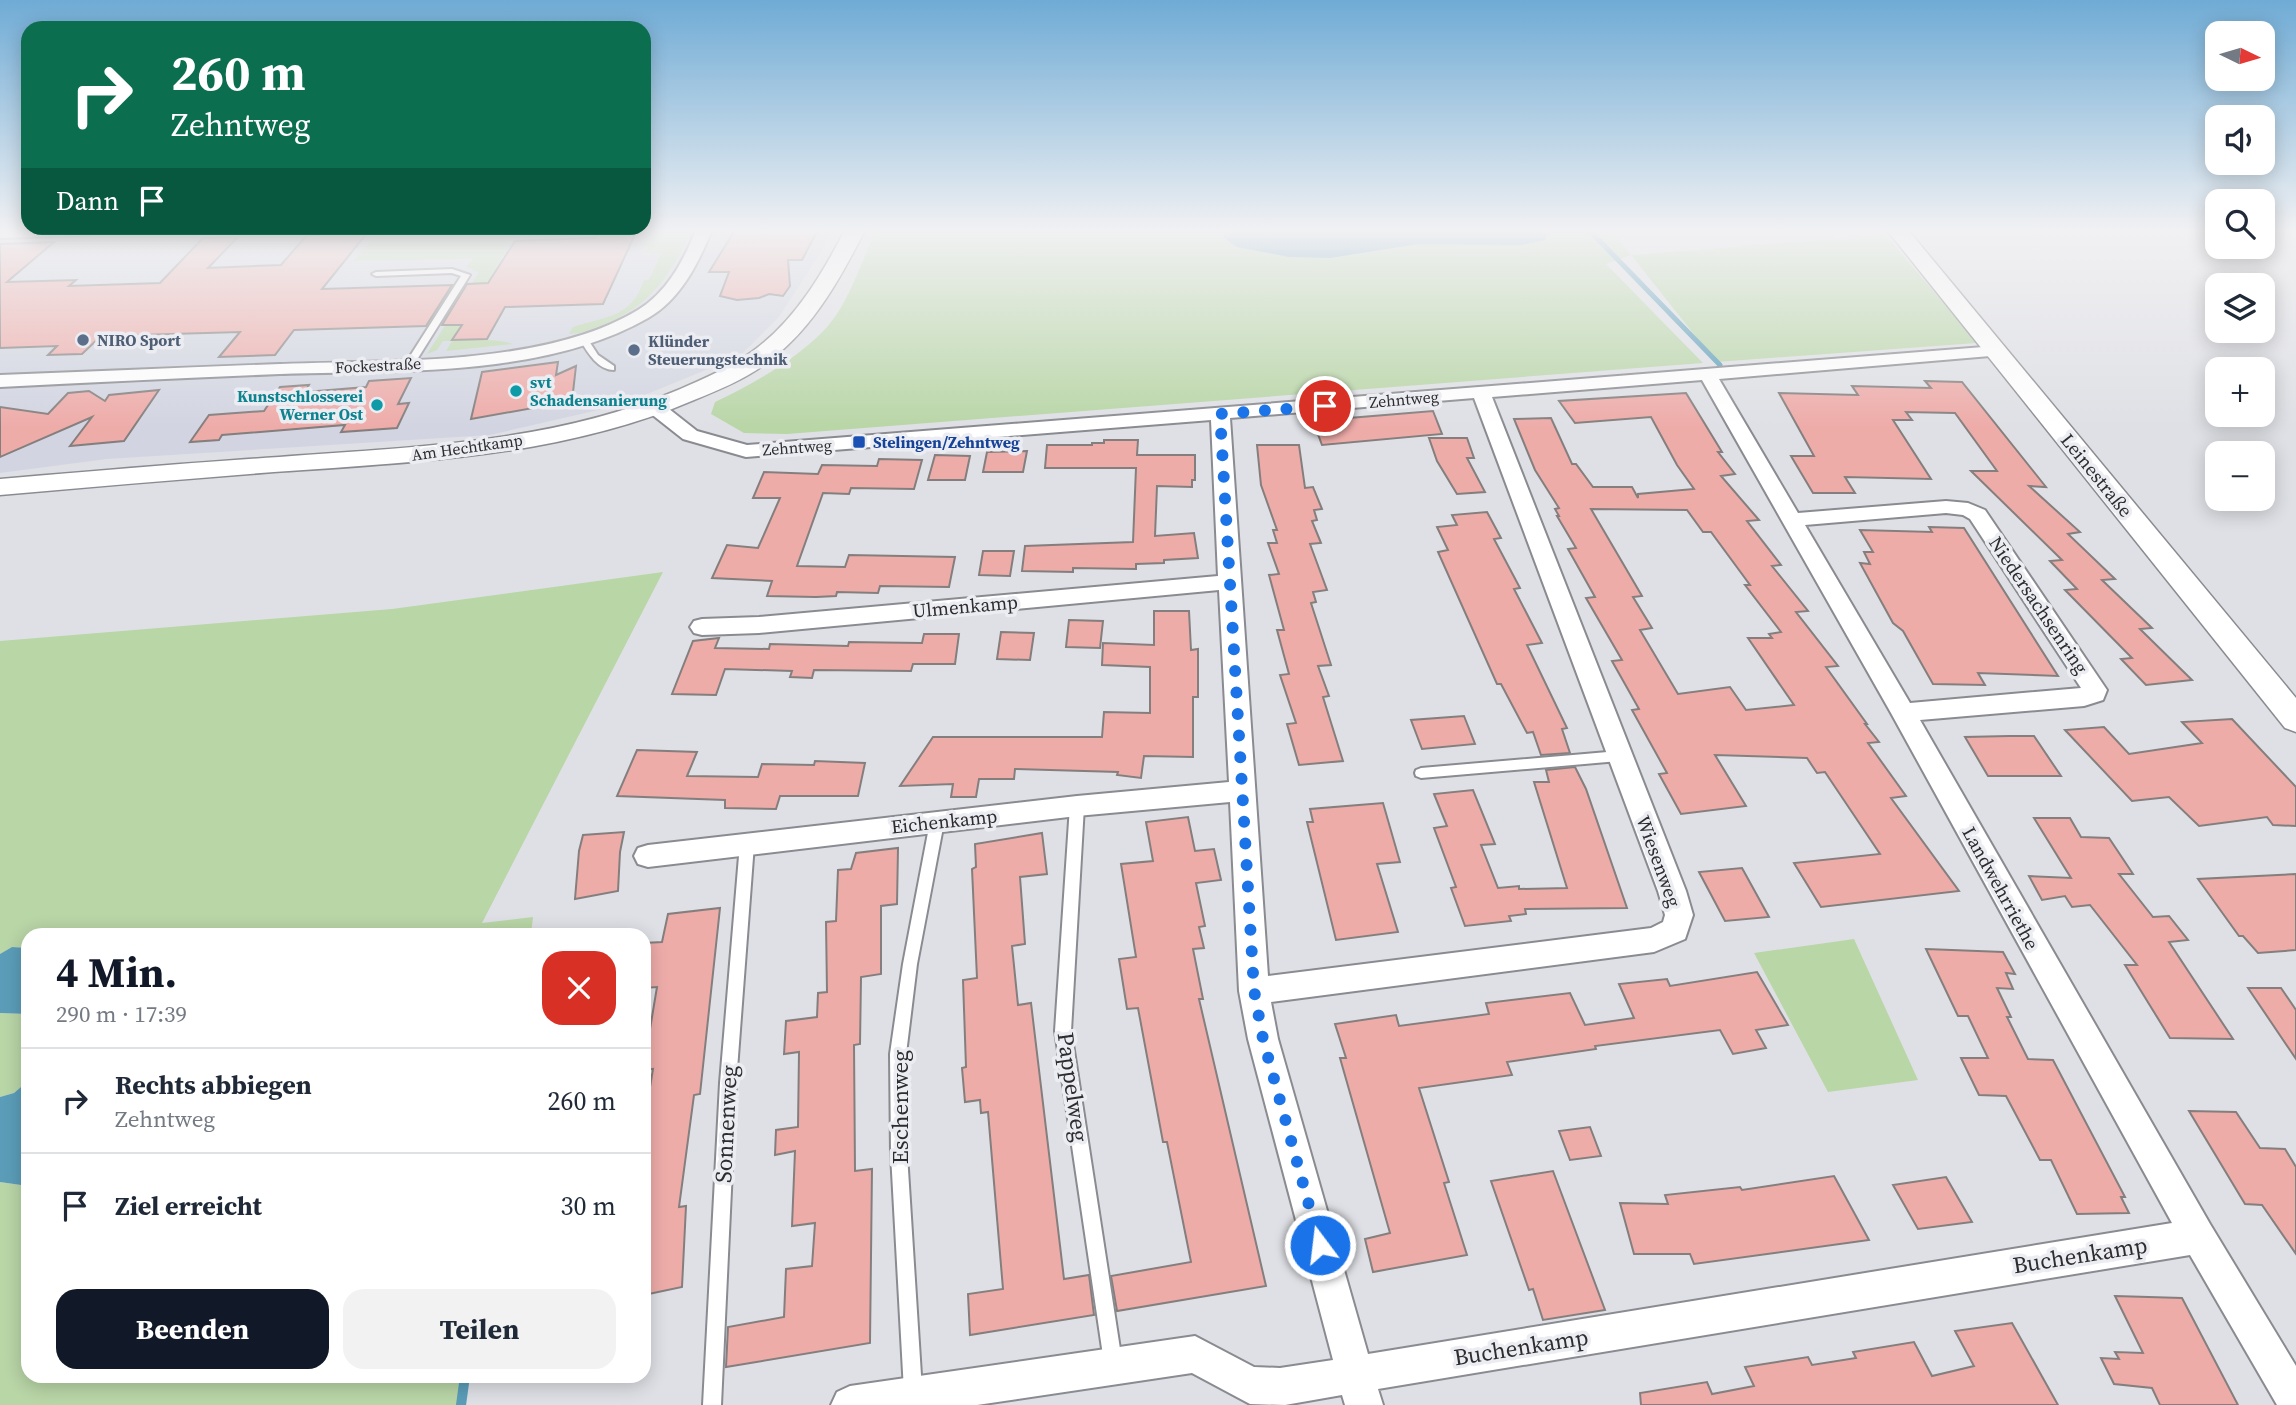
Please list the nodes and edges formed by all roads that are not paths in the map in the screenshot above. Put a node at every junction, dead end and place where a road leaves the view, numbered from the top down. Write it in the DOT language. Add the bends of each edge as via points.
graph roads {
  1 [pos="453,296"];
  2 [pos="665,296"];
  3 [pos="818,296"];
  4 [pos="1951,296"];
  5 [pos="584,340"];
  6 [pos="1996,351"];
  7 [pos="410,364"];
  8 [pos="611,368"];
  9 [pos="1707,373"];
  10 [pos="0,381"];
  11 [pos="1481,393"];
  12 [pos="657,409"];
  13 [pos="1220,414"];
  14 [pos="0,487"];
  15 [pos="1791,520"];
  16 [pos="1228,582"];
  17 [pos="702,626"];
  18 [pos="1903,713"];
  19 [pos="2296,720"];
  20 [pos="1619,755"];
  21 [pos="1421,773"];
  22 [pos="1241,791"];
  23 [pos="1077,806"];
  24 [pos="937,822"];
  25 [pos="747,844"];
  26 [pos="648,856"];
  27 [pos="1254,990"];
  28 [pos="2198,1236"];
  29 [pos="1114,1366"];
  30 [pos="1360,1390"];
  31 [pos="914,1395"];
  32 [pos="2296,1402"];
  33 [pos="712,1405"];
  34 [pos="850,1405"];
  1 -- 7 [label="lane"];
  2 -- 5 [label="street, Fockestraße" via="626,324"];
  3 -- 12 [label="street, Am Hechtkamp" via="763,355"];
  4 -- 6 [label="street, Leinestraße"];
  5 -- 7 [label="street, Fockestraße"];
  5 -- 8 [label="lane" via="595,357"];
  6 -- 9 [label="street, Zehntweg"];
  6 -- 19 [label="street, Leinestraße"];
  7 -- 10 [label="street, Fockestraße"];
  9 -- 11 [label="street, Zehntweg"];
  9 -- 15 [label="street, Landwehrriethe"];
  11 -- 13 [label="street, Zehntweg"];
  11 -- 20 [label="street, Wiesenweg"];
  12 -- 13 [label="street, Zehntweg" via="690,435 746,451"];
  12 -- 14 [label="street, Am Hechtkamp" via="577,430 450,452"];
  13 -- 16 [label="street"];
  15 -- 18 [label="street, Landwehrriethe"];
  15 -- 18 [label="street, Niedersachsenring" via="1946,507 1978,514 2095,690 2084,697"];
  16 -- 17 [label="street, Ulmenkamp" via="760,625"];
  16 -- 22 [label="street"];
  18 -- 28 [label="street, Landwehrriethe"];
  20 -- 21 [label="lane"];
  20 -- 27 [label="street, Wiesenweg" via="1672,891 1679,915 1675,930 1654,940"];
  22 -- 23 [label="street, Eichenkamp"];
  22 -- 27 [label="street"];
  23 -- 24 [label="street, Eichenkamp"];
  23 -- 29 [label="lane, Pappelweg" via="1063,1031"];
  24 -- 25 [label="street, Eichenkamp"];
  24 -- 31 [label="lane, Eschenweg" via="898,1055 899,1154"];
  25 -- 26 [label="street, Eichenkamp"];
  25 -- 33 [label="lane, Sonnenweg" via="728,1083"];
  27 -- 30 [label="street" via="1263,1039"];
  28 -- 30 [label="street, Buchenkamp"];
  28 -- 32 [label="street, Landwehrriethe"];
  29 -- 30 [label="street, Buchenkamp" via="1195,1354 1250,1385"];
  29 -- 31 [label="street, Buchenkamp"];
  31 -- 34 [label="street, Buchenkamp"];
}
